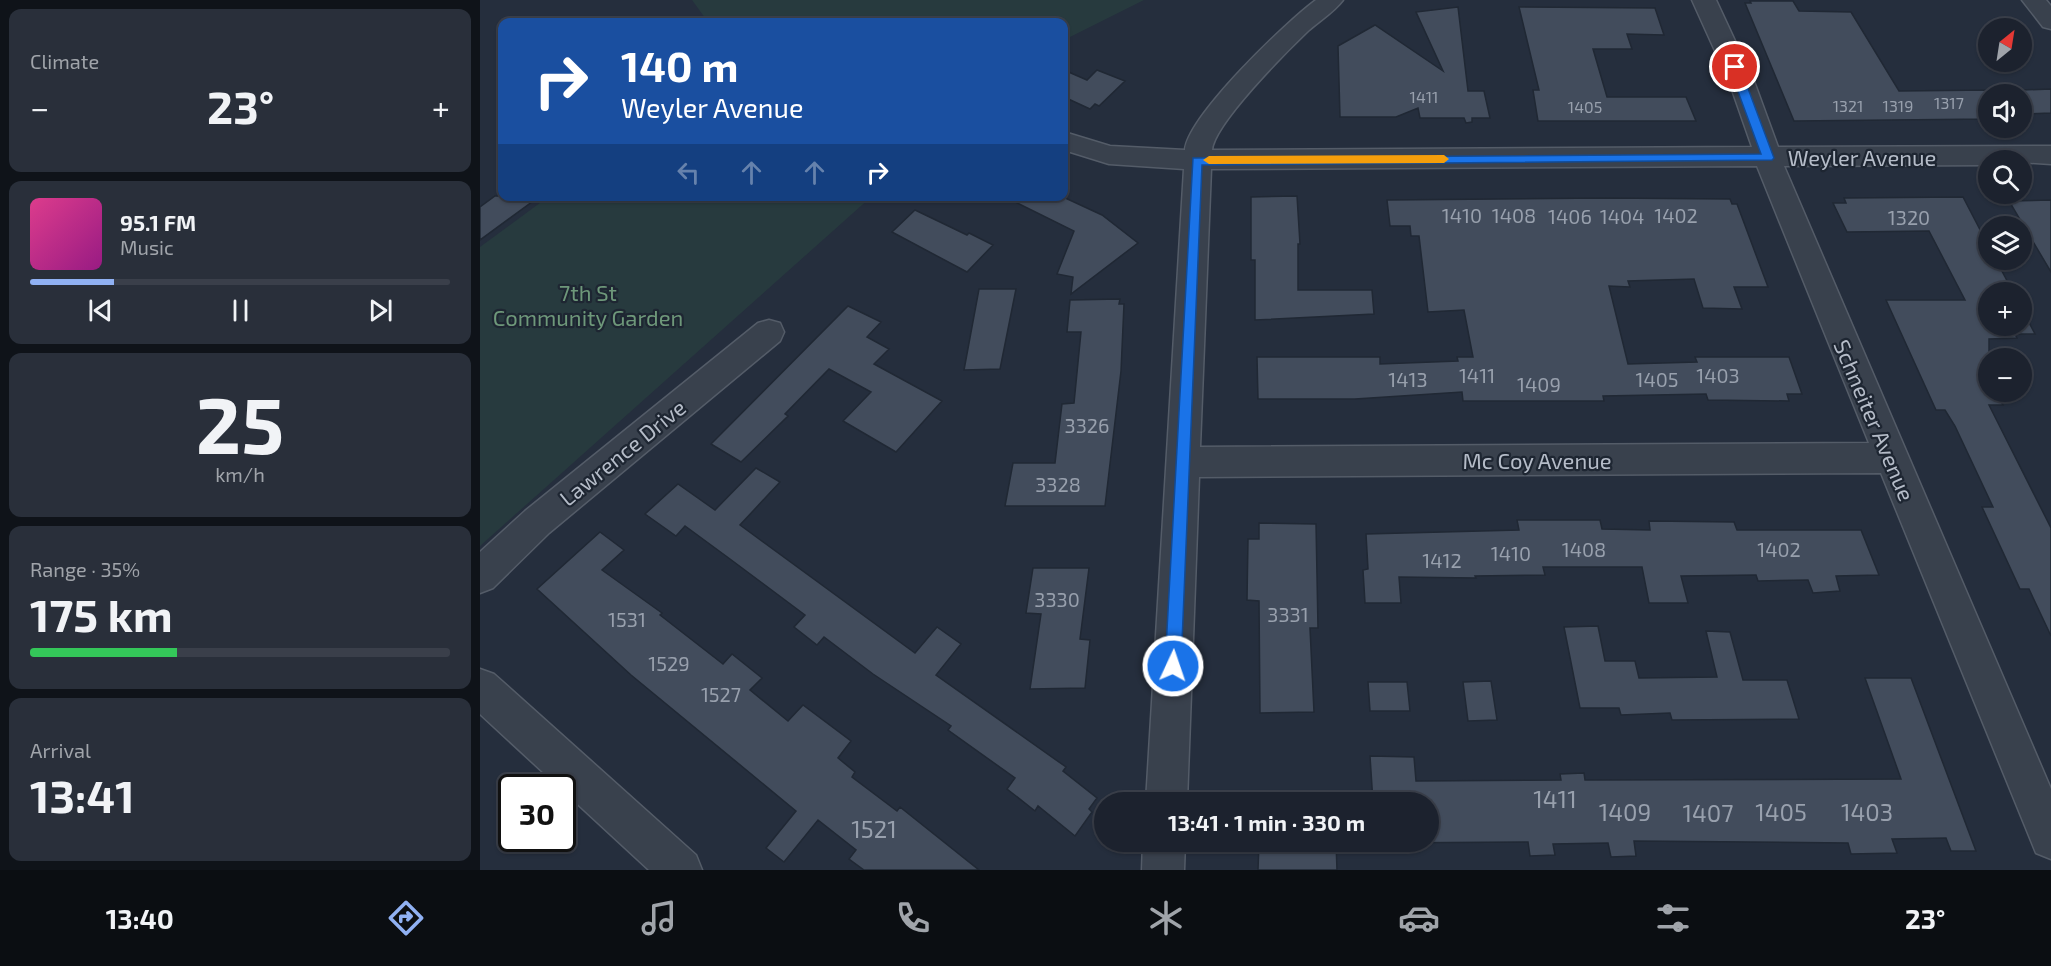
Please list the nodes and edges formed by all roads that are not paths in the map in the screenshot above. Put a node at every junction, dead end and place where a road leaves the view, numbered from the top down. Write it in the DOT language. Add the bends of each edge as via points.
graph roads {
  1 [pos="1330,0"];
  2 [pos="1704,0"];
  3 [pos="2034,0"];
  4 [pos="2051,22"];
  5 [pos="1068,142"];
  6 [pos="2051,155"];
  7 [pos="1768,158"];
  8 [pos="1197,161"];
  9 [pos="769,332"];
  10 [pos="1890,458"];
  11 [pos="1183,462"];
  12 [pos="480,576"];
  13 [pos="480,688"];
  14 [pos="1166,792"];
  15 [pos="2051,838"];
  16 [pos="1164,852"];
  17 [pos="681,870"];
  18 [pos="1163,870"];
  1 -- 8 [label="street" via="1308,16 1208,127 1198,146"];
  2 -- 7 [label="street, Schneiter Avenue" via="1735,67"];
  3 -- 4 [label="street"];
  5 -- 8 [label="street, Weyler Avenue" via="1109,155"];
  6 -- 7 [label="street, Weyler Avenue"];
  7 -- 8 [label="street, Weyler Avenue"];
  7 -- 10 [label="street, Schneiter Avenue"];
  8 -- 11 [label="street"];
  9 -- 12 [label="street, Lawrence Drive" via="537,522"];
  10 -- 11 [label="street, Mc Coy Avenue"];
  10 -- 15 [label="street, Schneiter Avenue"];
  11 -- 14 [label="street"];
  13 -- 17 [label="street"];
  16 -- 18 [label="street"];
}
